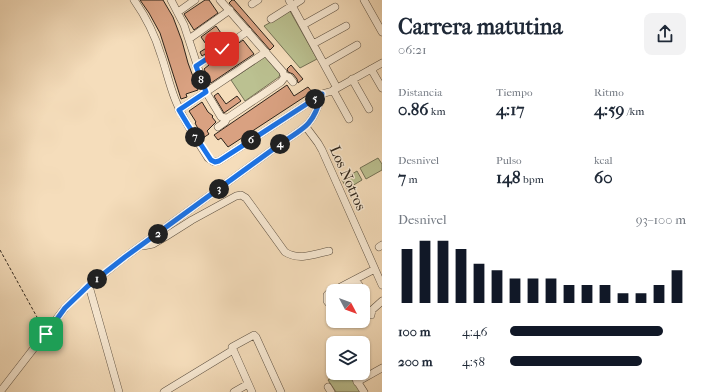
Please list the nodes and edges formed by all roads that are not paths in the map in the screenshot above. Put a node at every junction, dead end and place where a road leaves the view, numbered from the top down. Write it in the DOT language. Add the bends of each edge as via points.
graph roads {
  1 [pos="134,0"];
  2 [pos="171,0"];
  3 [pos="196,0"];
  4 [pos="220,0"];
  5 [pos="301,0"];
  6 [pos="364,0"];
  7 [pos="290,3"];
  8 [pos="335,7"];
  9 [pos="230,10"];
  10 [pos="178,12"];
  11 [pos="271,19"];
  12 [pos="302,25"];
  13 [pos="346,26"];
  14 [pos="248,31"];
  15 [pos="382,32"];
  16 [pos="189,39"];
  17 [pos="313,44"];
  18 [pos="357,45"];
  19 [pos="266,52"];
  20 [pos="382,63"];
  21 [pos="324,64"];
  22 [pos="196,66"];
  23 [pos="371,69"];
  24 [pos="284,76"];
  25 [pos="352,80"];
  26 [pos="293,82"];
  27 [pos="382,88"];
  28 [pos="335,89"];
  29 [pos="206,92"];
  30 [pos="322,94"];
  31 [pos="369,109"];
  32 [pos="179,110"];
  33 [pos="225,118"];
  34 [pos="349,119"];
  35 [pos="218,127"];
  36 [pos="306,127"];
  37 [pos="141,246"];
  38 [pos="329,251"];
  39 [pos="375,269"];
  40 [pos="355,280"];
  41 [pos="347,284"];
  42 [pos="357,284"];
  43 [pos="382,285"];
  44 [pos="88,286"];
  45 [pos="382,301"];
  46 [pos="371,315"];
  47 [pos="233,349"];
  48 [pos="382,368"];
  49 [pos="358,382"];
  50 [pos="248,384"];
  51 [pos="0,392"];
  52 [pos="119,392"];
  53 [pos="164,392"];
  54 [pos="234,392"];
  55 [pos="252,392"];
  56 [pos="281,392"];
  57 [pos="364,392"];
  1 -- 32 [label="street" via="154,35"];
  2 -- 10 [label="street"];
  3 -- 10 [label="street"];
  4 -- 9 [label="street"];
  5 -- 7 [label="street"];
  6 -- 15 [label="street"];
  7 -- 11 [label="street"];
  7 -- 12 [label="street"];
  8 -- 12 [label="street"];
  9 -- 14 [label="street"];
  9 -- 16 [label="street"];
  10 -- 16 [label="street"];
  12 -- 17 [label="street"];
  13 -- 17 [label="street"];
  14 -- 19 [label="street"];
  14 -- 22 [label="street"];
  16 -- 22 [label="street"];
  17 -- 21 [label="street"];
  18 -- 21 [label="street"];
  19 -- 24 [label="street"];
  19 -- 29 [label="street"];
  20 -- 23 [label="street"];
  21 -- 28 [label="street"];
  22 -- 29 [label="street"];
  23 -- 25 [label="street"];
  23 -- 27 [label="street"];
  24 -- 26 [label="street"];
  24 -- 33 [label="street" via="281,82"];
  25 -- 28 [label="street"];
  25 -- 31 [label="street"];
  28 -- 30 [label="street"];
  28 -- 34 [label="street"];
  29 -- 32 [label="street"];
  29 -- 33 [label="street" via="219,114"];
  30 -- 32 [label="street" via="214,162 208,158"];
  30 -- 36 [label="street" via="318,107"];
  33 -- 35 [label="street"];
  36 -- 37 [label="street"];
  36 -- 39 [label="street, Los Notros" via="322,150"];
  37 -- 38 [label="street" via="153,244 242,194 285,252 299,257"];
  37 -- 44 [label="street"];
  39 -- 40 [label="street"];
  39 -- 43 [label="street, Los Notros"];
  40 -- 41 [label="street"];
  40 -- 42 [label="street"];
  44 -- 51 [label="street" via="65,308"];
  44 -- 52 [label="street"];
  45 -- 46 [label="street" via="372,310"];
  47 -- 50 [label="street"];
  47 -- 53 [label="street"];
  47 -- 56 [label="street" via="256,336"];
  48 -- 49 [label="street"];
  49 -- 57 [label="street"];
  50 -- 54 [label="street"];
  50 -- 55 [label="street"];
}
